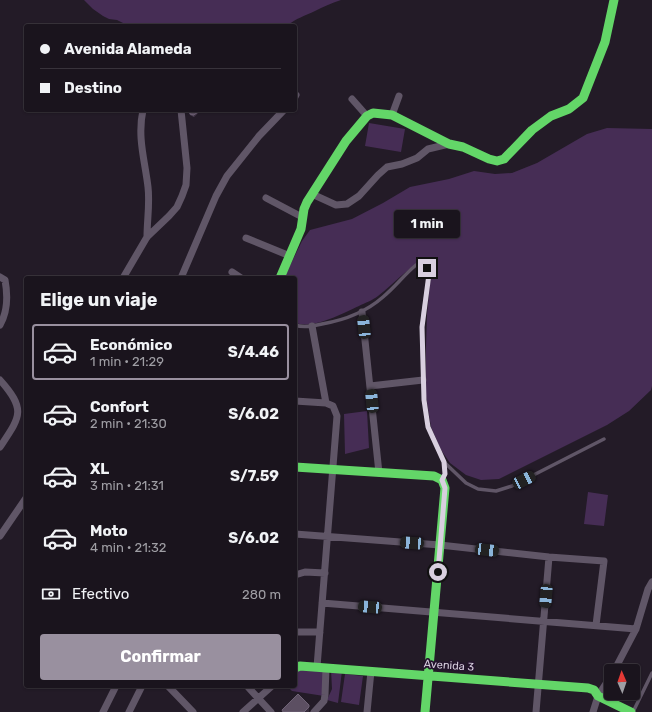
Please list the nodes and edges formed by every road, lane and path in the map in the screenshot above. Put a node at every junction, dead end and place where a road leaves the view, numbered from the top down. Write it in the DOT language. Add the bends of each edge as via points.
graph roads {
  1 [pos="614,0"];
  2 [pos="399,96"];
  3 [pos="352,99"];
  4 [pos="143,112"];
  5 [pos="182,112"];
  6 [pos="282,112"];
  7 [pos="392,115"];
  8 [pos="367,116"];
  9 [pos="449,144"];
  10 [pos="312,194"];
  11 [pos="266,198"];
  12 [pos="302,217"];
  13 [pos="147,237"];
  14 [pos="246,238"];
  15 [pos="290,256"];
  16 [pos="232,272"];
  17 [pos="124,276"];
  18 [pos="182,276"];
  19 [pos="238,276"];
  20 [pos="281,276"];
  21 [pos="0,277"];
  22 [pos="362,312"];
  23 [pos="0,325"];
  24 [pos="297,326"];
  25 [pos="312,326"];
  26 [pos="0,380"];
  27 [pos="423,380"];
  28 [pos="370,386"];
  29 [pos="297,401"];
  30 [pos="326,403"];
  31 [pos="604,439"];
  32 [pos="0,447"];
  33 [pos="444,462"];
  34 [pos="297,467"];
  35 [pos="333,469"];
  36 [pos="379,472"];
  37 [pos="442,480"];
  38 [pos="24,501"];
  39 [pos="297,534"];
  40 [pos="0,536"];
  41 [pos="328,536"];
  42 [pos="440,545"];
  43 [pos="549,557"];
  44 [pos="325,573"];
  45 [pos="297,574"];
  46 [pos="652,582"];
  47 [pos="650,588"];
  48 [pos="322,603"];
  49 [pos="434,612"];
  50 [pos="544,621"];
  51 [pos="596,626"];
  52 [pos="636,629"];
  53 [pos="297,632"];
  54 [pos="320,632"];
  55 [pos="618,664"];
  56 [pos="297,667"];
  57 [pos="322,668"];
  58 [pos="371,672"];
  59 [pos="652,674"];
  60 [pos="428,676"];
  61 [pos="538,684"];
  62 [pos="604,687"];
  63 [pos="115,688"];
  64 [pos="141,688"];
  65 [pos="170,688"];
  66 [pos="249,688"];
  67 [pos="270,688"];
  68 [pos="598,696"];
  69 [pos="258,698"];
  70 [pos="103,712"];
  71 [pos="129,712"];
  72 [pos="193,712"];
  73 [pos="243,712"];
  74 [pos="271,712"];
  75 [pos="314,712"];
  76 [pos="367,712"];
  77 [pos="425,712"];
  78 [pos="536,712"];
  79 [pos="593,712"];
  80 [pos="632,712"];
  1 -- 9 [label="street" via="605,42 583,98 569,109 550,116 532,130 504,159 496,161"];
  2 -- 7 [label="street"];
  3 -- 8 [label="street"];
  4 -- 13 [label="street" via="140,131 148,187"];
  5 -- 13 [label="street" via="186,185 177,207"];
  6 -- 18 [label="street" via="227,176"];
  7 -- 8 [label="street" via="373,113"];
  7 -- 9 [label="street"];
  8 -- 10 [label="street" via="346,141"];
  9 -- 10 [label="street" via="428,149 417,158 387,167 359,196 347,204 336,205"];
  10 -- 12 [label="street"];
  11 -- 12 [label="street"];
  12 -- 15 [label="street" via="301,228"];
  13 -- 17 [label="street"];
  14 -- 15 [label="street"];
  15 -- 20 [label="street"];
  16 -- 19 [label="street"];
  21 -- 23 [label="street" via="5,280 7,300 6,312"];
  22 -- 25 [label="lane"];
  22 -- 27 [label="lane" via="384,297 416,265 423,264 427,268 429,274 422,338"];
  22 -- 28 [label="street"];
  24 -- 25 [label="lane"];
  25 -- 30 [label="street"];
  26 -- 32 [label="street" via="15,400 18,412 15,425"];
  27 -- 28 [label="street"];
  27 -- 33 [label="lane" via="428,427"];
  28 -- 36 [label="street"];
  29 -- 30 [label="street"];
  30 -- 35 [label="street" via="333,406 338,416"];
  31 -- 33 [label="lane" via="512,486 496,491 478,490 466,483"];
  33 -- 37 [label="lane" via="445,474"];
  34 -- 35 [label="street"];
  35 -- 36 [label="street"];
  35 -- 41 [label="street"];
  36 -- 37 [label="street" via="434,476"];
  37 -- 42 [label="street" via="445,488"];
  38 -- 40 [label="street"];
  39 -- 41 [label="street"];
  41 -- 42 [label="street"];
  41 -- 44 [label="street"];
  42 -- 43 [label="street"];
  42 -- 49 [label="street"];
  43 -- 50 [label="street"];
  43 -- 51 [label="street" via="604,561"];
  44 -- 45 [label="street"];
  44 -- 48 [label="street"];
  46 -- 47 [label="street"];
  47 -- 52 [label="street"];
  48 -- 49 [label="street"];
  48 -- 54 [label="street"];
  49 -- 50 [label="street"];
  49 -- 60 [label="street"];
  50 -- 51 [label="street"];
  50 -- 61 [label="street"];
  51 -- 52 [label="street"];
  52 -- 55 [label="street"];
  53 -- 54 [label="street"];
  54 -- 57 [label="street"];
  56 -- 57 [label="street, Avenida 3"];
  57 -- 58 [label="street, Avenida 3"];
  57 -- 75 [label="street" via="324,701"];
  58 -- 60 [label="street, Avenida 3"];
  58 -- 76 [label="street"];
  59 -- 80 [label="lane"];
  60 -- 61 [label="street, Avenida 3"];
  60 -- 77 [label="street"];
  61 -- 68 [label="street, Avenida 3" via="588,688 594,690"];
  61 -- 78 [label="street"];
  62 -- 68 [label="street"];
  63 -- 70 [label="street"];
  64 -- 71 [label="street"];
  65 -- 72 [label="street"];
  66 -- 69 [label="street"];
  67 -- 69 [label="street"];
  68 -- 79 [label="street"];
  68 -- 80 [label="street, Avenida 3"];
  69 -- 73 [label="street"];
  69 -- 74 [label="street"];
}
